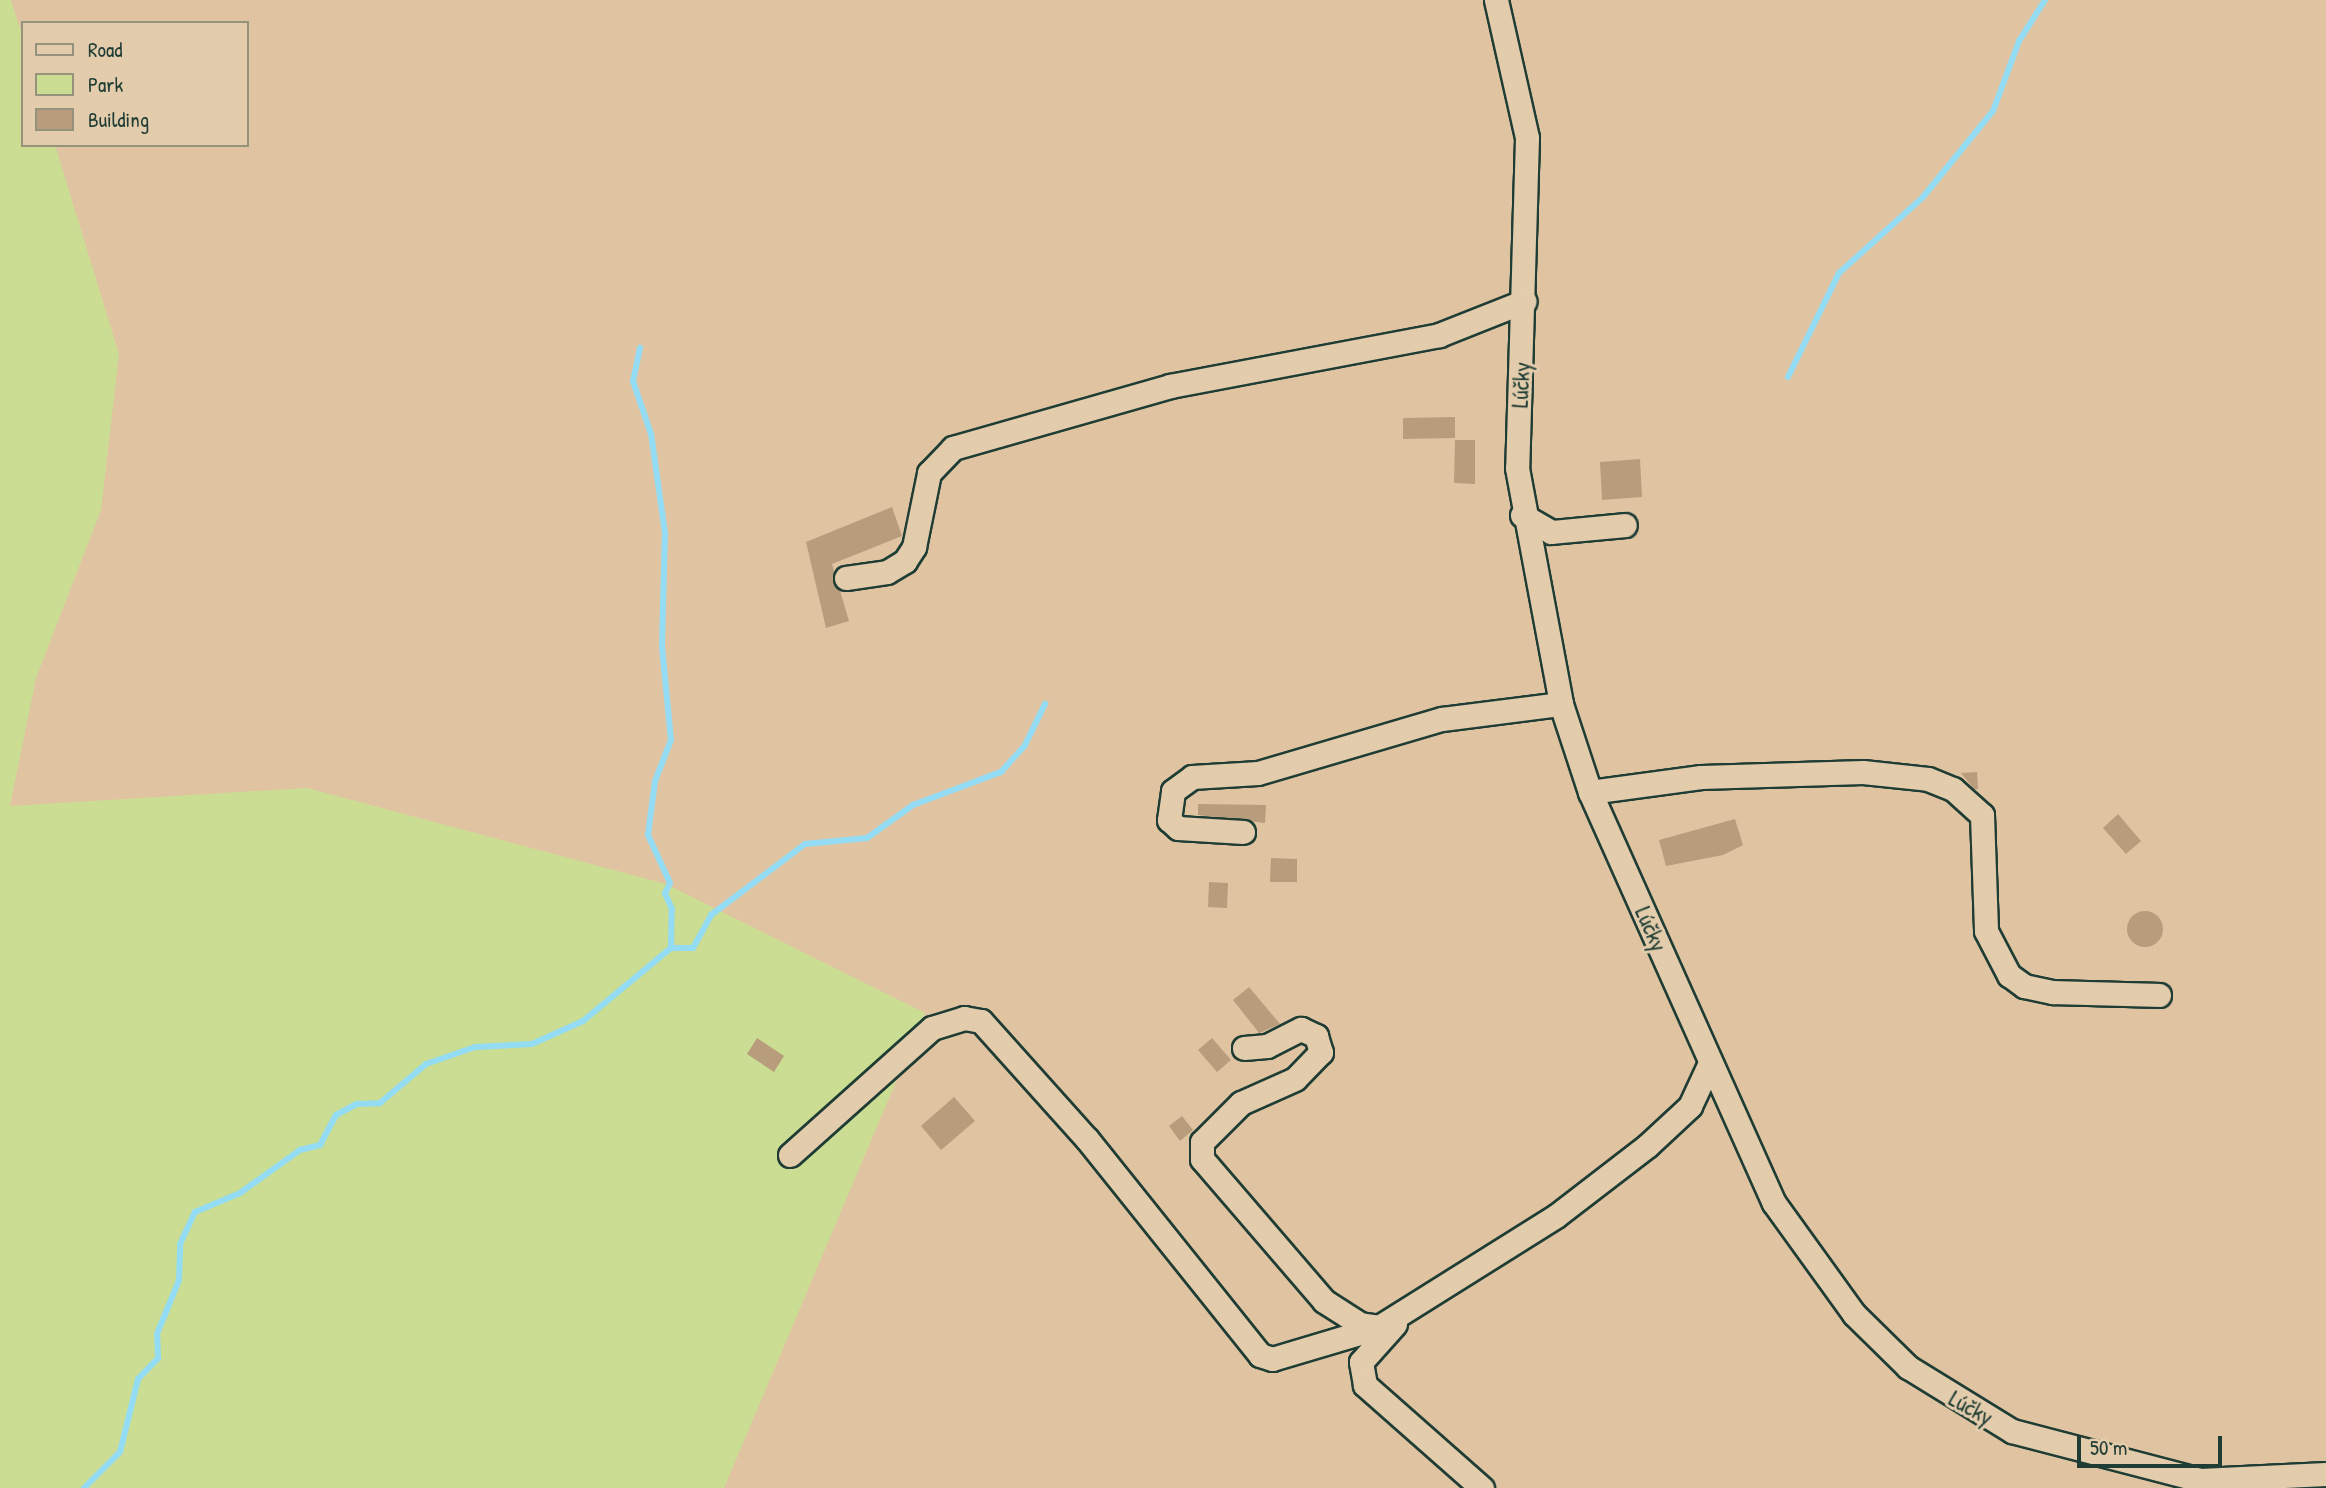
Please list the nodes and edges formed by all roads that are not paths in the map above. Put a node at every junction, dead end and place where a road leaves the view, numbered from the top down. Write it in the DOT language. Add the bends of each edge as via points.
graph roads {
  1 [pos="1496,0"];
  2 [pos="1525,301"];
  3 [pos="1522,515"];
  4 [pos="1625,525"];
  5 [pos="846,578"];
  6 [pos="1561,704"];
  7 [pos="1590,792"];
  8 [pos="1243,832"];
  9 [pos="2159,995"];
  10 [pos="1244,1048"];
  11 [pos="1710,1063"];
  12 [pos="790,1155"];
  13 [pos="1389,1324"];
  14 [pos="2326,1474"];
  15 [pos="1482,1488"];
  1 -- 2 [label="street, Lúčky" via="1527,138"];
  2 -- 3 [label="street, Lúčky" via="1517,468"];
  2 -- 5 [label="street" via="1439,335 1170,386 953,448 929,473 914,547 905,561 887,572"];
  3 -- 4 [label="street" via="1551,532"];
  3 -- 6 [label="street, Lúčky"];
  6 -- 7 [label="street, Lúčky"];
  6 -- 8 [label="street" via="1442,719 1258,773 1192,777 1172,791 1169,820 1178,828"];
  7 -- 9 [label="street" via="1701,777 1863,772 1928,779 1953,789 1982,815 1986,931 2009,975 2024,986 2053,992"];
  7 -- 11 [label="street, Lúčky"];
  10 -- 13 [label="street" via="1267,1046 1301,1029 1316,1036 1321,1052 1313,1068 1241,1103 1202,1142 1202,1159 1324,1301 1360,1324"];
  11 -- 13 [label="street" via="1690,1106 1647,1146"];
  11 -- 14 [label="street, Lúčky" via="1774,1203 1854,1314 1952,1400 2012,1431 2200,1480"];
  12 -- 13 [label="street" via="932,1028 964,1018 981,1021 994,1029 1087,1139 1260,1355 1272,1359"];
  13 -- 15 [label="street" via="1362,1362 1365,1385"];
}
